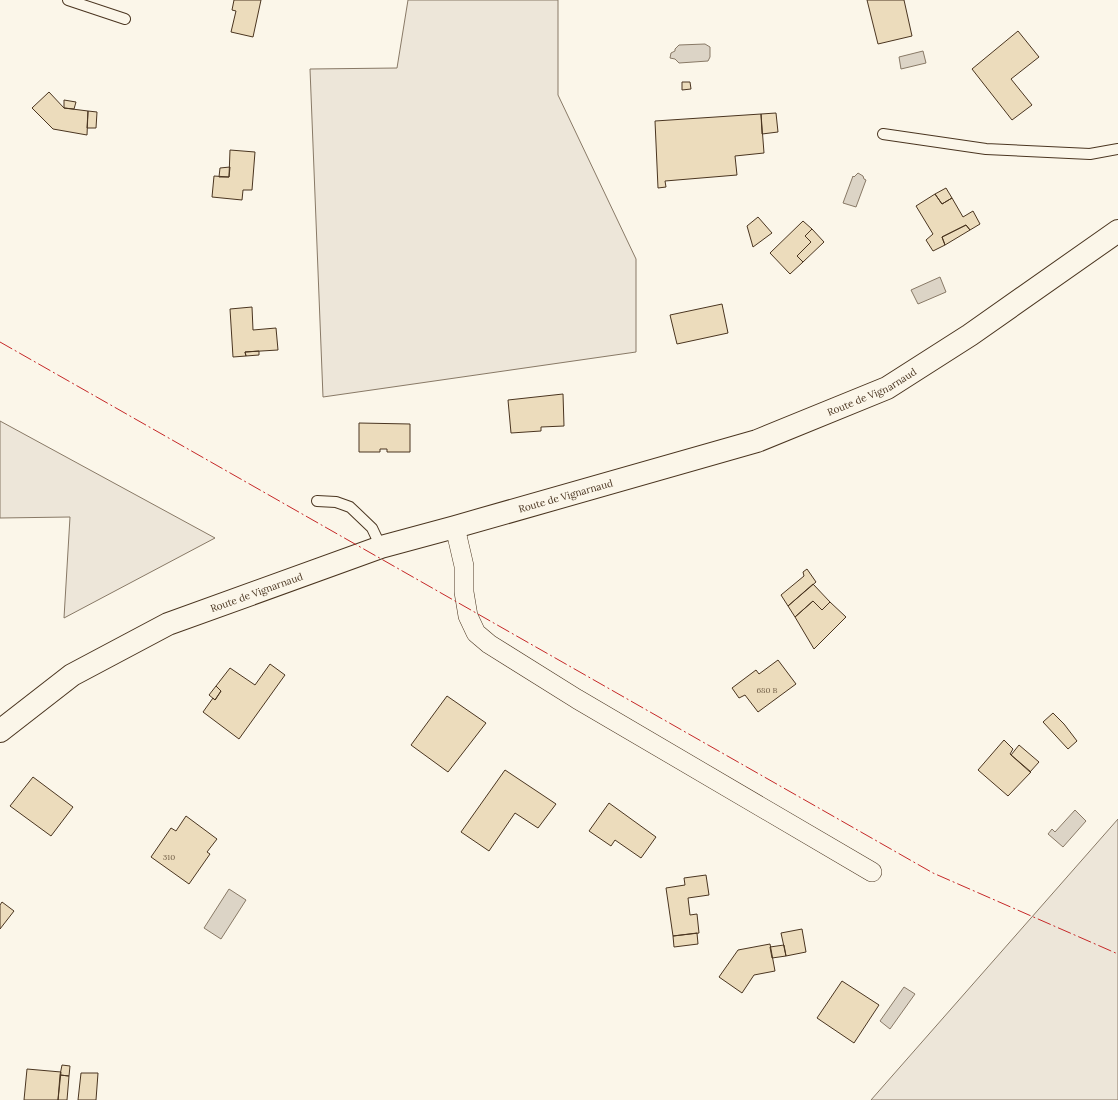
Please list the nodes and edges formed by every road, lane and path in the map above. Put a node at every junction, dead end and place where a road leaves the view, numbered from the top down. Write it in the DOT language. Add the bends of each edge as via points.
graph roads {
  1 [pos="68,0"];
  2 [pos="125,19"];
  3 [pos="883,134"];
  4 [pos="1118,149"];
  5 [pos="1118,231"];
  6 [pos="317,501"];
  7 [pos="455,528"];
  8 [pos="381,547"];
  9 [pos="0,731"];
  10 [pos="872,872"];
  1 -- 2 [label="lane"];
  3 -- 4 [label="lane" via="986,149 1090,154"];
  5 -- 7 [label="street, Route de Vignarnaud" via="970,335 887,388 757,441"];
  6 -- 8 [label="lane" via="336,502 350,507 372,528"];
  7 -- 8 [label="street, Route de Vignarnaud"];
  7 -- 10 [label="street" via="464,566 464,592 468,616 476,633 489,644 577,699"];
  8 -- 9 [label="street, Route de Vignarnaud" via="168,624 72,675"];
}
